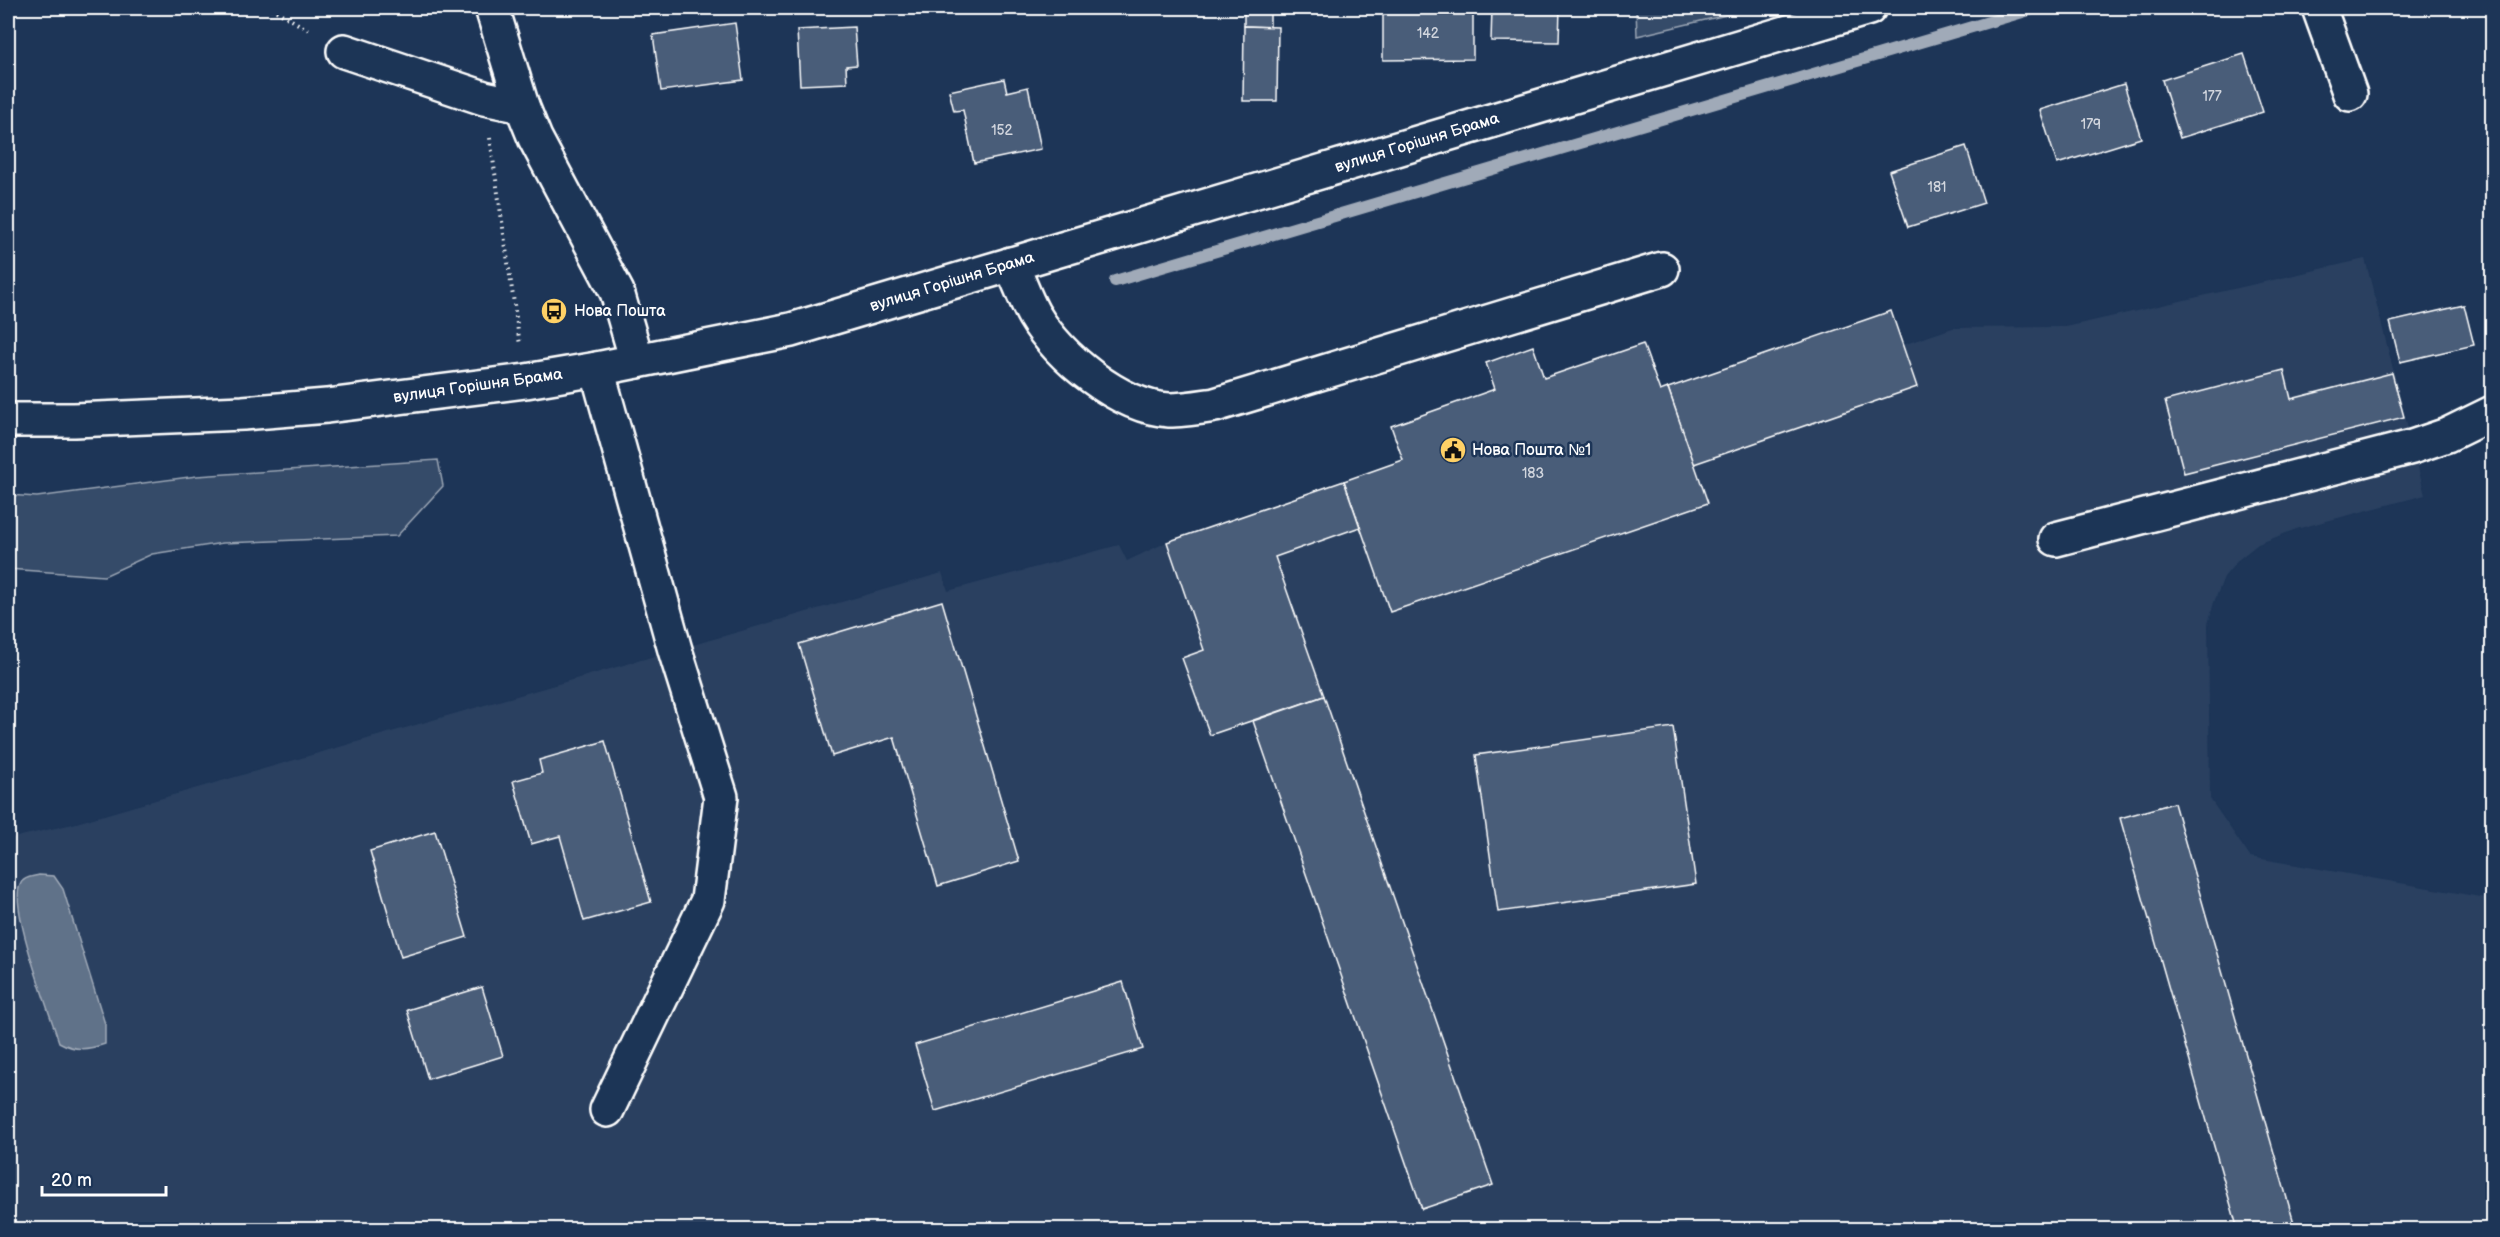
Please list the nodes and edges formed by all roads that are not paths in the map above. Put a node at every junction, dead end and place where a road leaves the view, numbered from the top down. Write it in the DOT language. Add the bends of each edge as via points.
graph roads {
  1 [pos="492,8"];
  2 [pos="1869,8"];
  3 [pos="2319,8"];
  4 [pos="344,51"];
  5 [pos="2350,94"];
  6 [pos="522,106"];
  7 [pos="1011,264"];
  8 [pos="1662,269"];
  9 [pos="638,361"];
  10 [pos="597,369"];
  11 [pos="2493,413"];
  12 [pos="8,420"];
  13 [pos="2056,539"];
  14 [pos="607,1110"];
  1 -- 6 [label="street"];
  2 -- 7 [label="street, вулиця Горішня Брама"];
  3 -- 5 [label="street"];
  4 -- 6 [label="street" via="484,98"];
  6 -- 9 [label="street" via="617,292"];
  7 -- 8 [label="street" via="1035,316 1062,350 1097,381 1136,403 1170,410 1215,405"];
  7 -- 9 [label="street, вулиця Горішня Брама" via="791,330"];
  9 -- 10 [label="street, вулиця Горішня Брама"];
  10 -- 12 [label="street, вулиця Горішня Брама" via="327,406 243,413"];
  10 -- 14 [label="street" via="675,650 721,797 708,900"];
  11 -- 13 [label="street" via="2412,447"];
}
